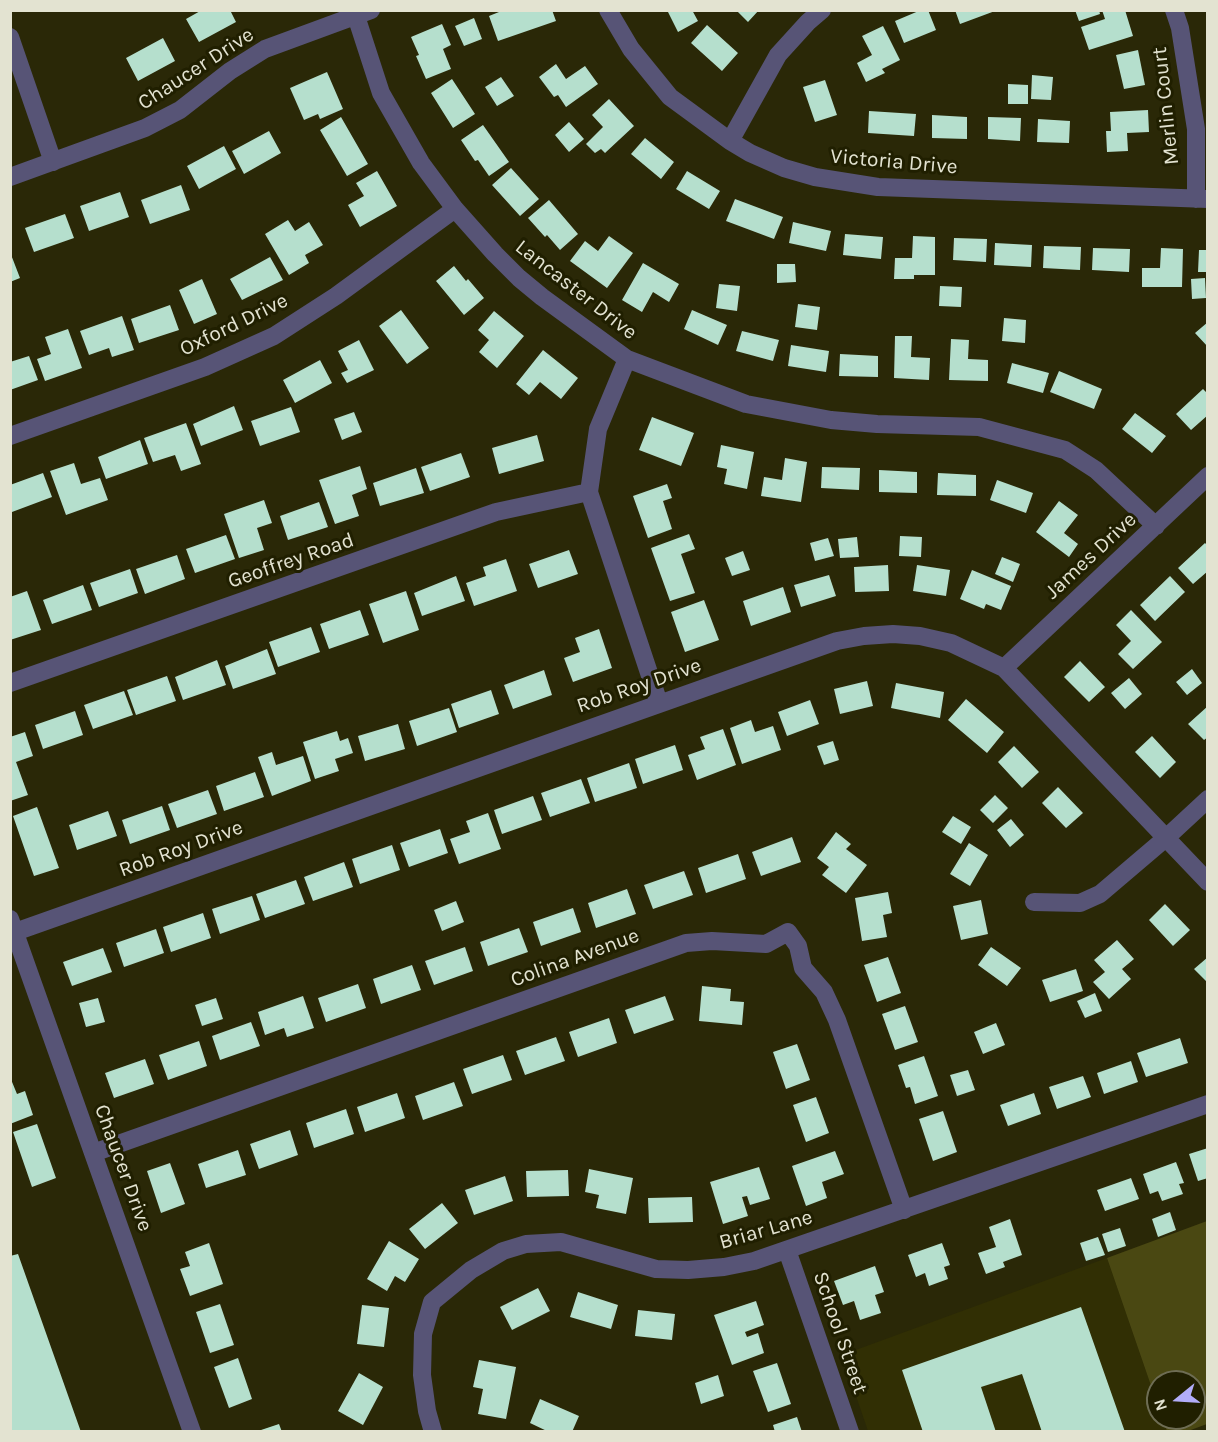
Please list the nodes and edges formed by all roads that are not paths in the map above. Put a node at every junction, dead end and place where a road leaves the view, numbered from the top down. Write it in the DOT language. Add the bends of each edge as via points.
graph roads {
  1 [pos="608,10"];
  2 [pos="822,10"];
  3 [pos="1174,10"];
  4 [pos="364,13"];
  5 [pos="10,37"];
  6 [pos="730,141"];
  7 [pos="53,162"];
  8 [pos="10,177"];
  9 [pos="1202,199"];
  10 [pos="455,209"];
  11 [pos="627,359"];
  12 [pos="10,436"];
  13 [pos="1208,476"];
  14 [pos="589,492"];
  15 [pos="1156,526"];
  16 [pos="1004,668"];
  17 [pos="10,683"];
  18 [pos="659,703"];
  19 [pos="1208,799"];
  20 [pos="1167,837"];
  21 [pos="1208,882"];
  22 [pos="1034,902"];
  23 [pos="13,925"];
  24 [pos="1208,1104"];
  25 [pos="93,1152"];
  26 [pos="904,1210"];
  27 [pos="787,1250"];
  28 [pos="192,1431"];
  29 [pos="433,1431"];
  30 [pos="850,1431"];
  1 -- 6 [label="street, Victoria Drive" via="631,49 670,96"];
  2 -- 6 [label="street" via="778,55"];
  3 -- 9 [label="street, Merlin Court" via="1196,129"];
  4 -- 7 [label="street, Chaucer Drive" via="265,49 180,110 146,128"];
  4 -- 10 [label="street, Lancaster Drive" via="381,93 421,163"];
  5 -- 7 [label="street"];
  6 -- 9 [label="street, Victoria Drive" via="784,168 859,185"];
  7 -- 8 [label="street, Chaucer Drive"];
  10 -- 11 [label="street, Lancaster Drive" via="519,278"];
  10 -- 12 [label="street, Oxford Drive" via="274,336 204,367"];
  11 -- 14 [label="street" via="598,429"];
  11 -- 15 [label="street, Lancaster Drive" via="746,404 831,420 979,427 1065,450 1096,470"];
  13 -- 15 [label="street, James Drive"];
  14 -- 17 [label="street, Geoffrey Road" via="496,512"];
  14 -- 18 [label="street"];
  15 -- 16 [label="street, James Drive"];
  16 -- 18 [label="street, Rob Roy Drive" via="951,644 920,636 864,636 837,641"];
  16 -- 20 [label="street, Rob Roy Drive"];
  18 -- 23 [label="street, Rob Roy Drive"];
  19 -- 20 [label="street"];
  20 -- 21 [label="street, Rob Roy Drive"];
  20 -- 22 [label="street" via="1100,894 1080,903"];
  23 -- 25 [label="street, Chaucer Drive"];
  24 -- 26 [label="street, Briar Lane"];
  25 -- 26 [label="street, Colina Avenue" via="686,943 766,944 788,932 798,946 803,968 824,992 837,1020"];
  25 -- 28 [label="street, Chaucer Drive"];
  26 -- 27 [label="street, Briar Lane"];
  27 -- 29 [label="street, Briar Lane" via="754,1261 688,1270 656,1269 561,1242 526,1244 503,1251 471,1270 432,1302 423,1334 422,1375"];
  27 -- 30 [label="street, School Street"];
}
